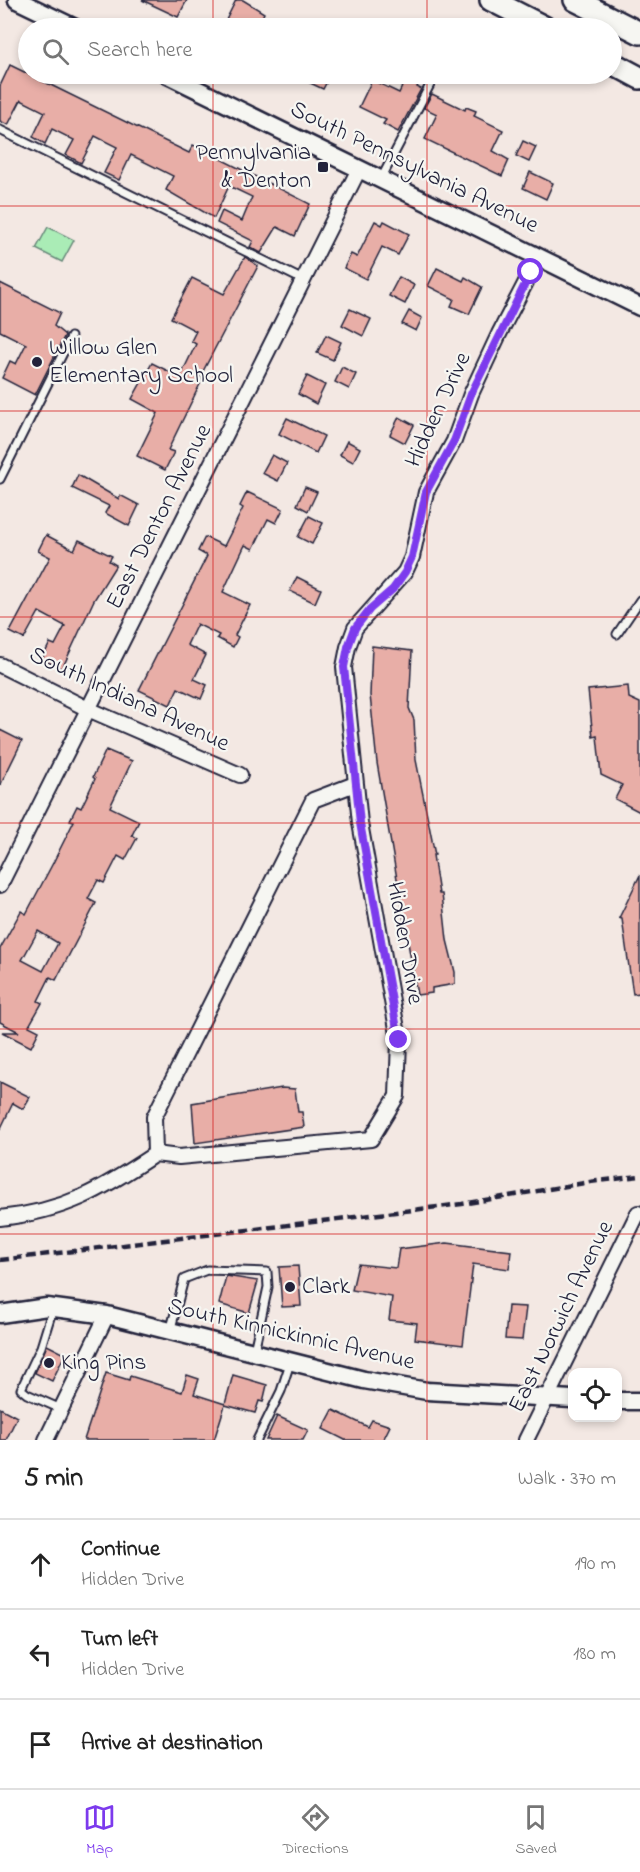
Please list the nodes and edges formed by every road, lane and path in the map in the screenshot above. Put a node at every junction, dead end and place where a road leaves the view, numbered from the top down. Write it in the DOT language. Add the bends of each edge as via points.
graph roads {
  1 [pos="491,0"];
  2 [pos="576,0"];
  3 [pos="606,0"];
  4 [pos="23,1"];
  5 [pos="640,17"];
  6 [pos="56,18"];
  7 [pos="526,18"];
  8 [pos="611,18"];
  9 [pos="622,24"];
  10 [pos="640,33"];
  11 [pos="622,68"];
  12 [pos="640,78"];
  13 [pos="186,84"];
  14 [pos="430,84"];
  15 [pos="0,130"];
  16 [pos="359,169"];
  17 [pos="381,179"];
  18 [pos="539,257"];
  19 [pos="303,280"];
  20 [pos="640,306"];
  21 [pos="71,337"];
  22 [pos="4,463"];
  23 [pos="0,479"];
  24 [pos="640,600"];
  25 [pos="617,634"];
  26 [pos="0,665"];
  27 [pos="88,709"];
  28 [pos="240,775"];
  29 [pos="355,784"];
  30 [pos="0,885"];
  31 [pos="155,1154"];
  32 [pos="639,1213"];
  33 [pos="0,1218"];
  34 [pos="52,1308"];
  35 [pos="0,1314"];
  36 [pos="107,1315"];
  37 [pos="170,1332"];
  38 [pos="254,1353"];
  39 [pos="290,1363"];
  40 [pos="547,1399"];
  41 [pos="568,1399"];
  42 [pos="622,1401"];
  43 [pos="640,1401"];
  44 [pos="61,1409"];
  45 [pos="46,1440"];
  46 [pos="257,1440"];
  47 [pos="526,1440"];
  1 -- 7 [label="main road"];
  2 -- 8 [label="main road"];
  3 -- 5 [label="main road"];
  4 -- 6 [label="street"];
  9 -- 10 [label="main road"];
  11 -- 12 [label="main road"];
  13 -- 16 [label="street, South Pennsylvania Avenue"];
  14 -- 17 [label="lane"];
  15 -- 19 [label="lane"];
  16 -- 17 [label="street, South Pennsylvania Avenue"];
  16 -- 19 [label="street, East Denton Avenue"];
  17 -- 18 [label="street, South Pennsylvania Avenue"];
  18 -- 20 [label="street, South Pennsylvania Avenue"];
  18 -- 29 [label="street, Hidden Drive" via="494,344 454,441 426,492 405,572 355,628 348,647 344,667"];
  19 -- 27 [label="street, East Denton Avenue"];
  21 -- 22 [label="lane"];
  22 -- 23 [label="lane"];
  24 -- 25 [label="lane"];
  26 -- 27 [label="street, South Indiana Avenue"];
  27 -- 28 [label="street, South Indiana Avenue"];
  27 -- 30 [label="street, East Denton Avenue"];
  29 -- 31 [label="street" via="313,800 154,1117"];
  29 -- 31 [label="street, Hidden Drive" via="399,1040 397,1096 371,1139 179,1157"];
  31 -- 33 [label="street" via="100,1191 37,1214"];
  32 -- 40 [label="street, East Norwich Avenue"];
  34 -- 35 [label="street, South Kinnickinnic Avenue"];
  34 -- 36 [label="street, South Kinnickinnic Avenue"];
  34 -- 44 [label="lane" via="21,1389"];
  36 -- 37 [label="street, South Kinnickinnic Avenue"];
  36 -- 44 [label="street"];
  37 -- 38 [label="street, South Kinnickinnic Avenue"];
  37 -- 38 [label="lane" via="184,1279 207,1270 267,1272 268,1287"];
  38 -- 39 [label="street, South Kinnickinnic Avenue"];
  39 -- 40 [label="street, South Kinnickinnic Avenue" via="427,1391"];
  39 -- 46 [label="lane"];
  40 -- 41 [label="street, South Kinnickinnic Avenue"];
  40 -- 47 [label="street, East Norwich Avenue"];
  42 -- 43 [label="street"];
  44 -- 45 [label="street"];
}
